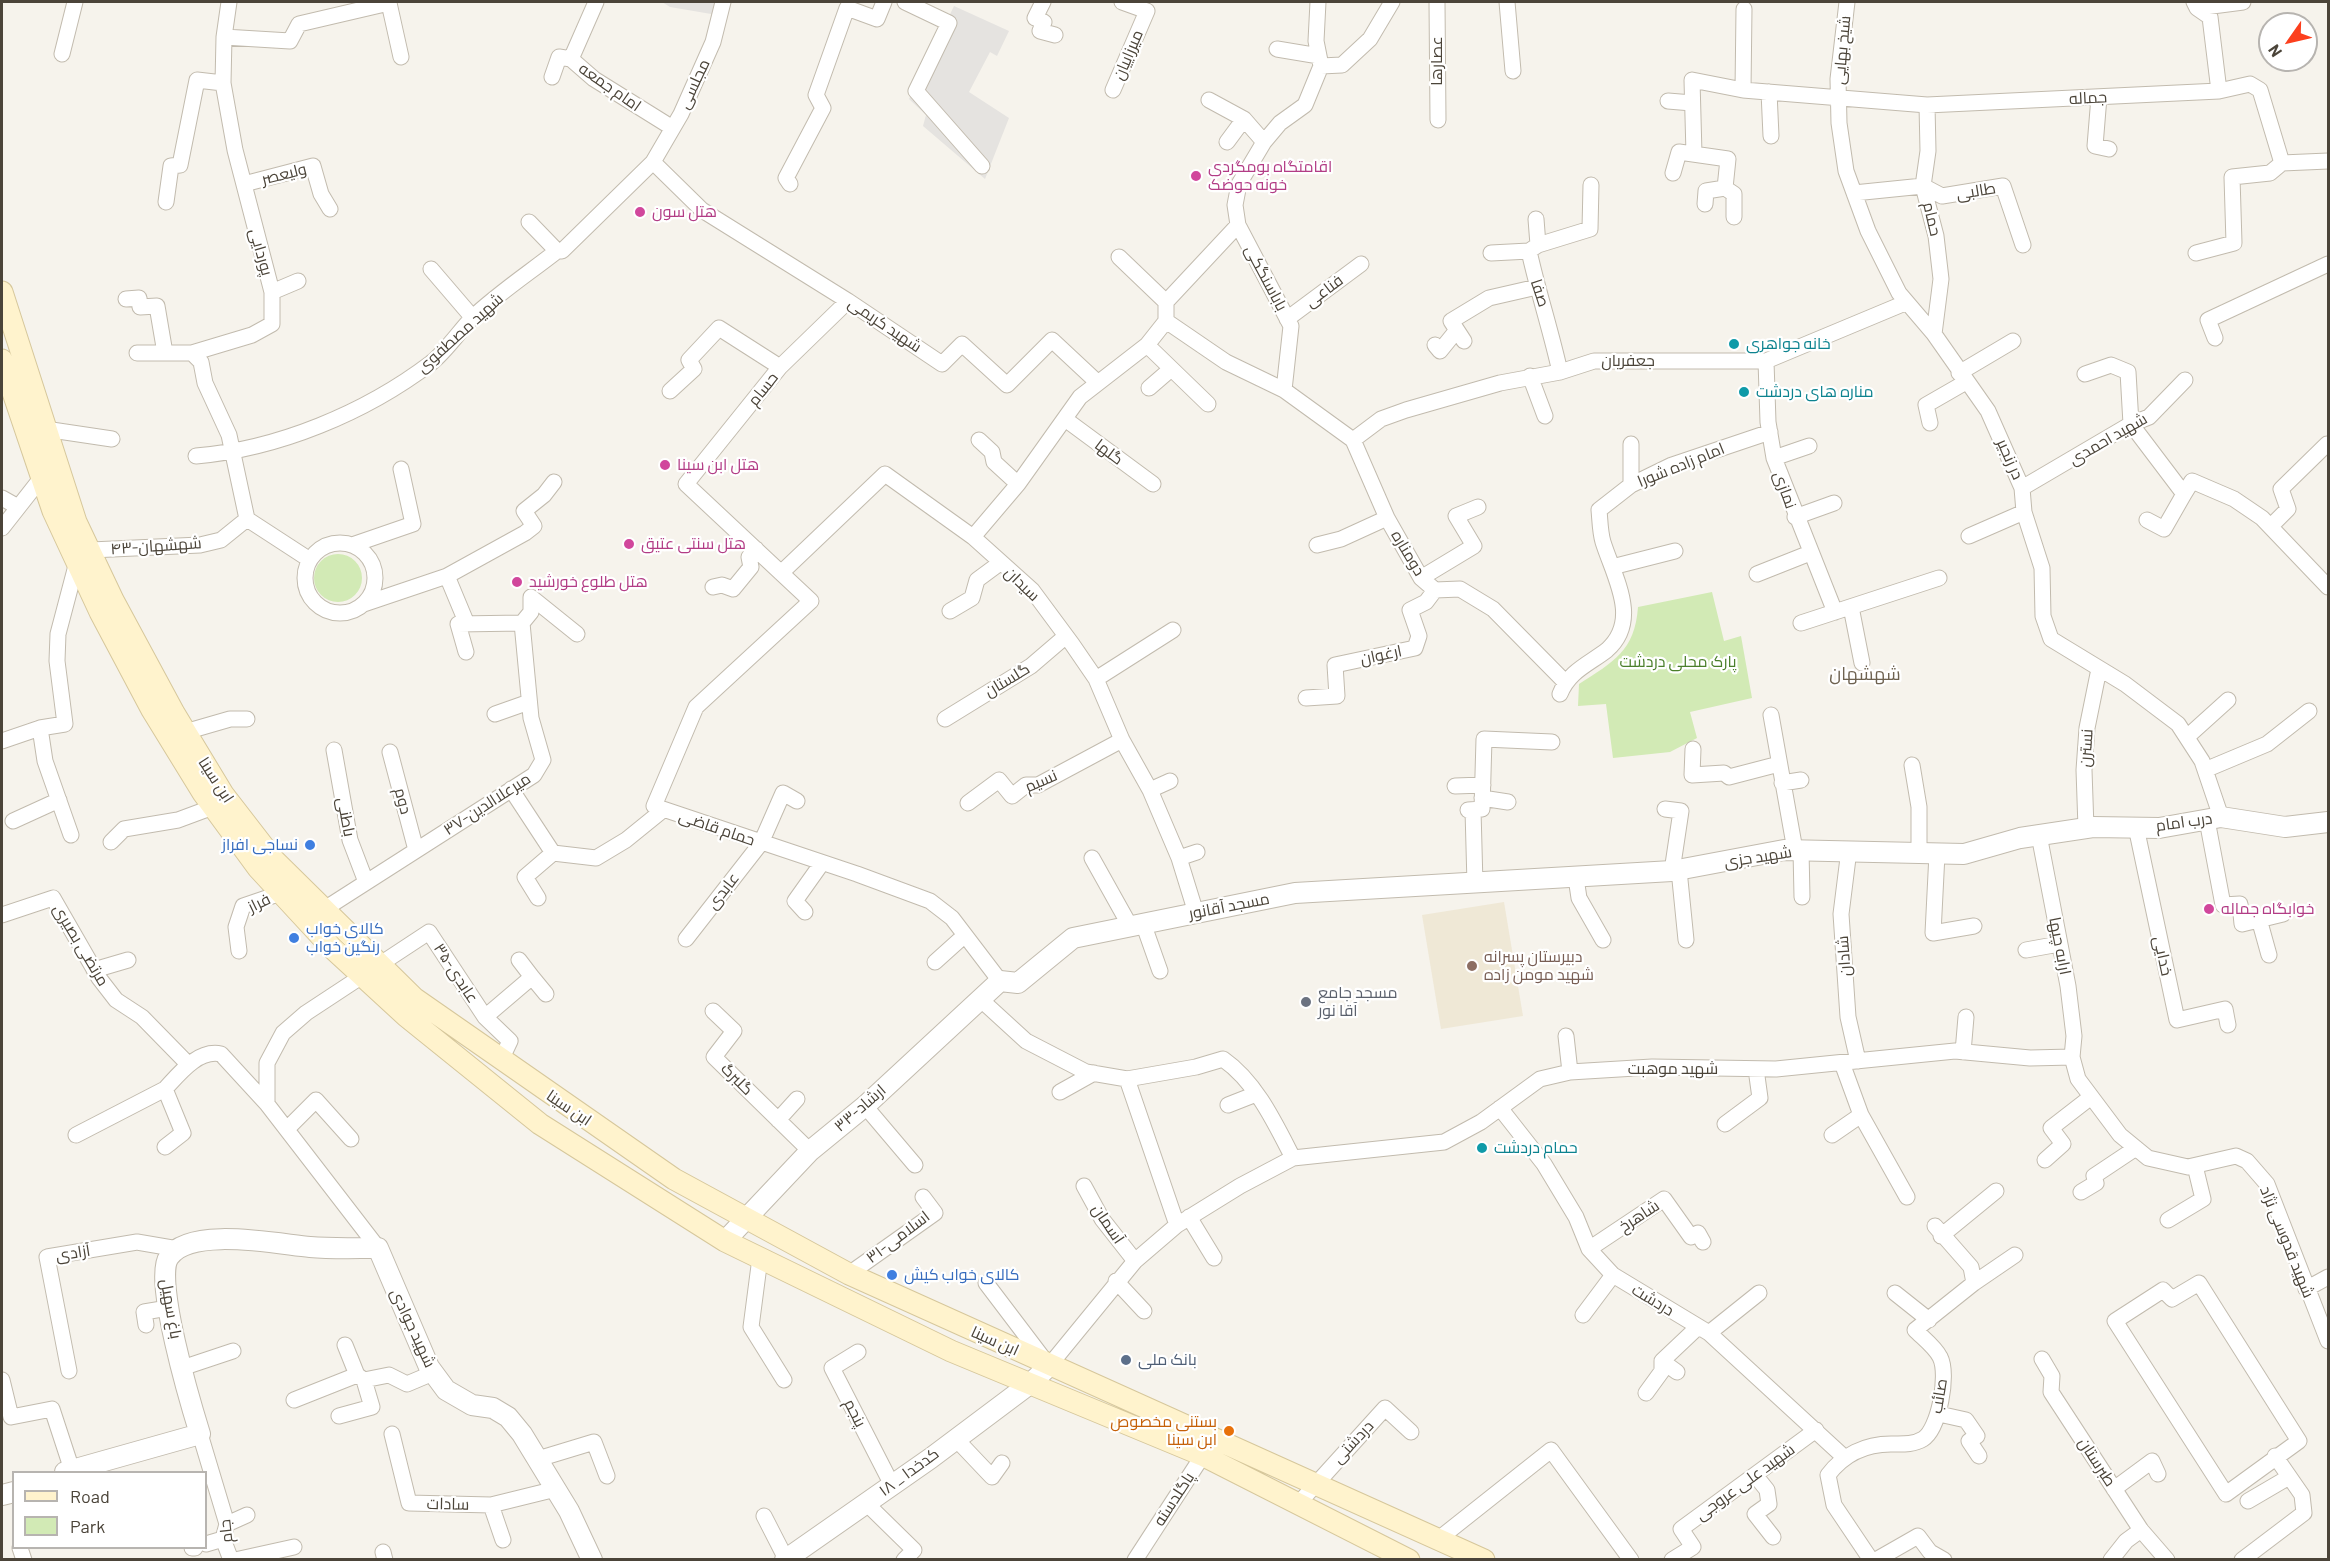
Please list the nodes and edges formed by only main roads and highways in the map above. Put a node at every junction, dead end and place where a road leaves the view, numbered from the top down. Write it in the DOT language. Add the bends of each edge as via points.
graph roads {
  1 [pos="2,292"];
  2 [pos="2,360"];
  3 [pos="49,469"];
  4 [pos="84,556"];
  5 [pos="372,970"];
  6 [pos="501,1060"];
  7 [pos="490,1083"];
  8 [pos="1409,1560"];
  9 [pos="1484,1560"];
  1 -- 3 [label="main road, ابن سینا" via="45,429"];
  2 -- 3 [label="main road, ابن سینا"];
  3 -- 4 [label="main road, ابن سینا" via="53,511"];
  4 -- 5 [label="main road, ابن سینا" via="223,794 274,860 323,910"];
  4 -- 5 [label="main road, ابن سینا" via="100,612 152,710 213,807 258,868 331,947"];
  5 -- 6 [label="main road, ابن سینا"];
  5 -- 7 [label="main road, ابن سینا" via="406,1016"];
  6 -- 7 [label="main road"];
  6 -- 9 [label="main road, ابن سینا" via="674,1179 849,1274"];
  7 -- 8 [label="main road, ابن سینا" via="540,1124 725,1241 951,1350 1202,1455"];
}
